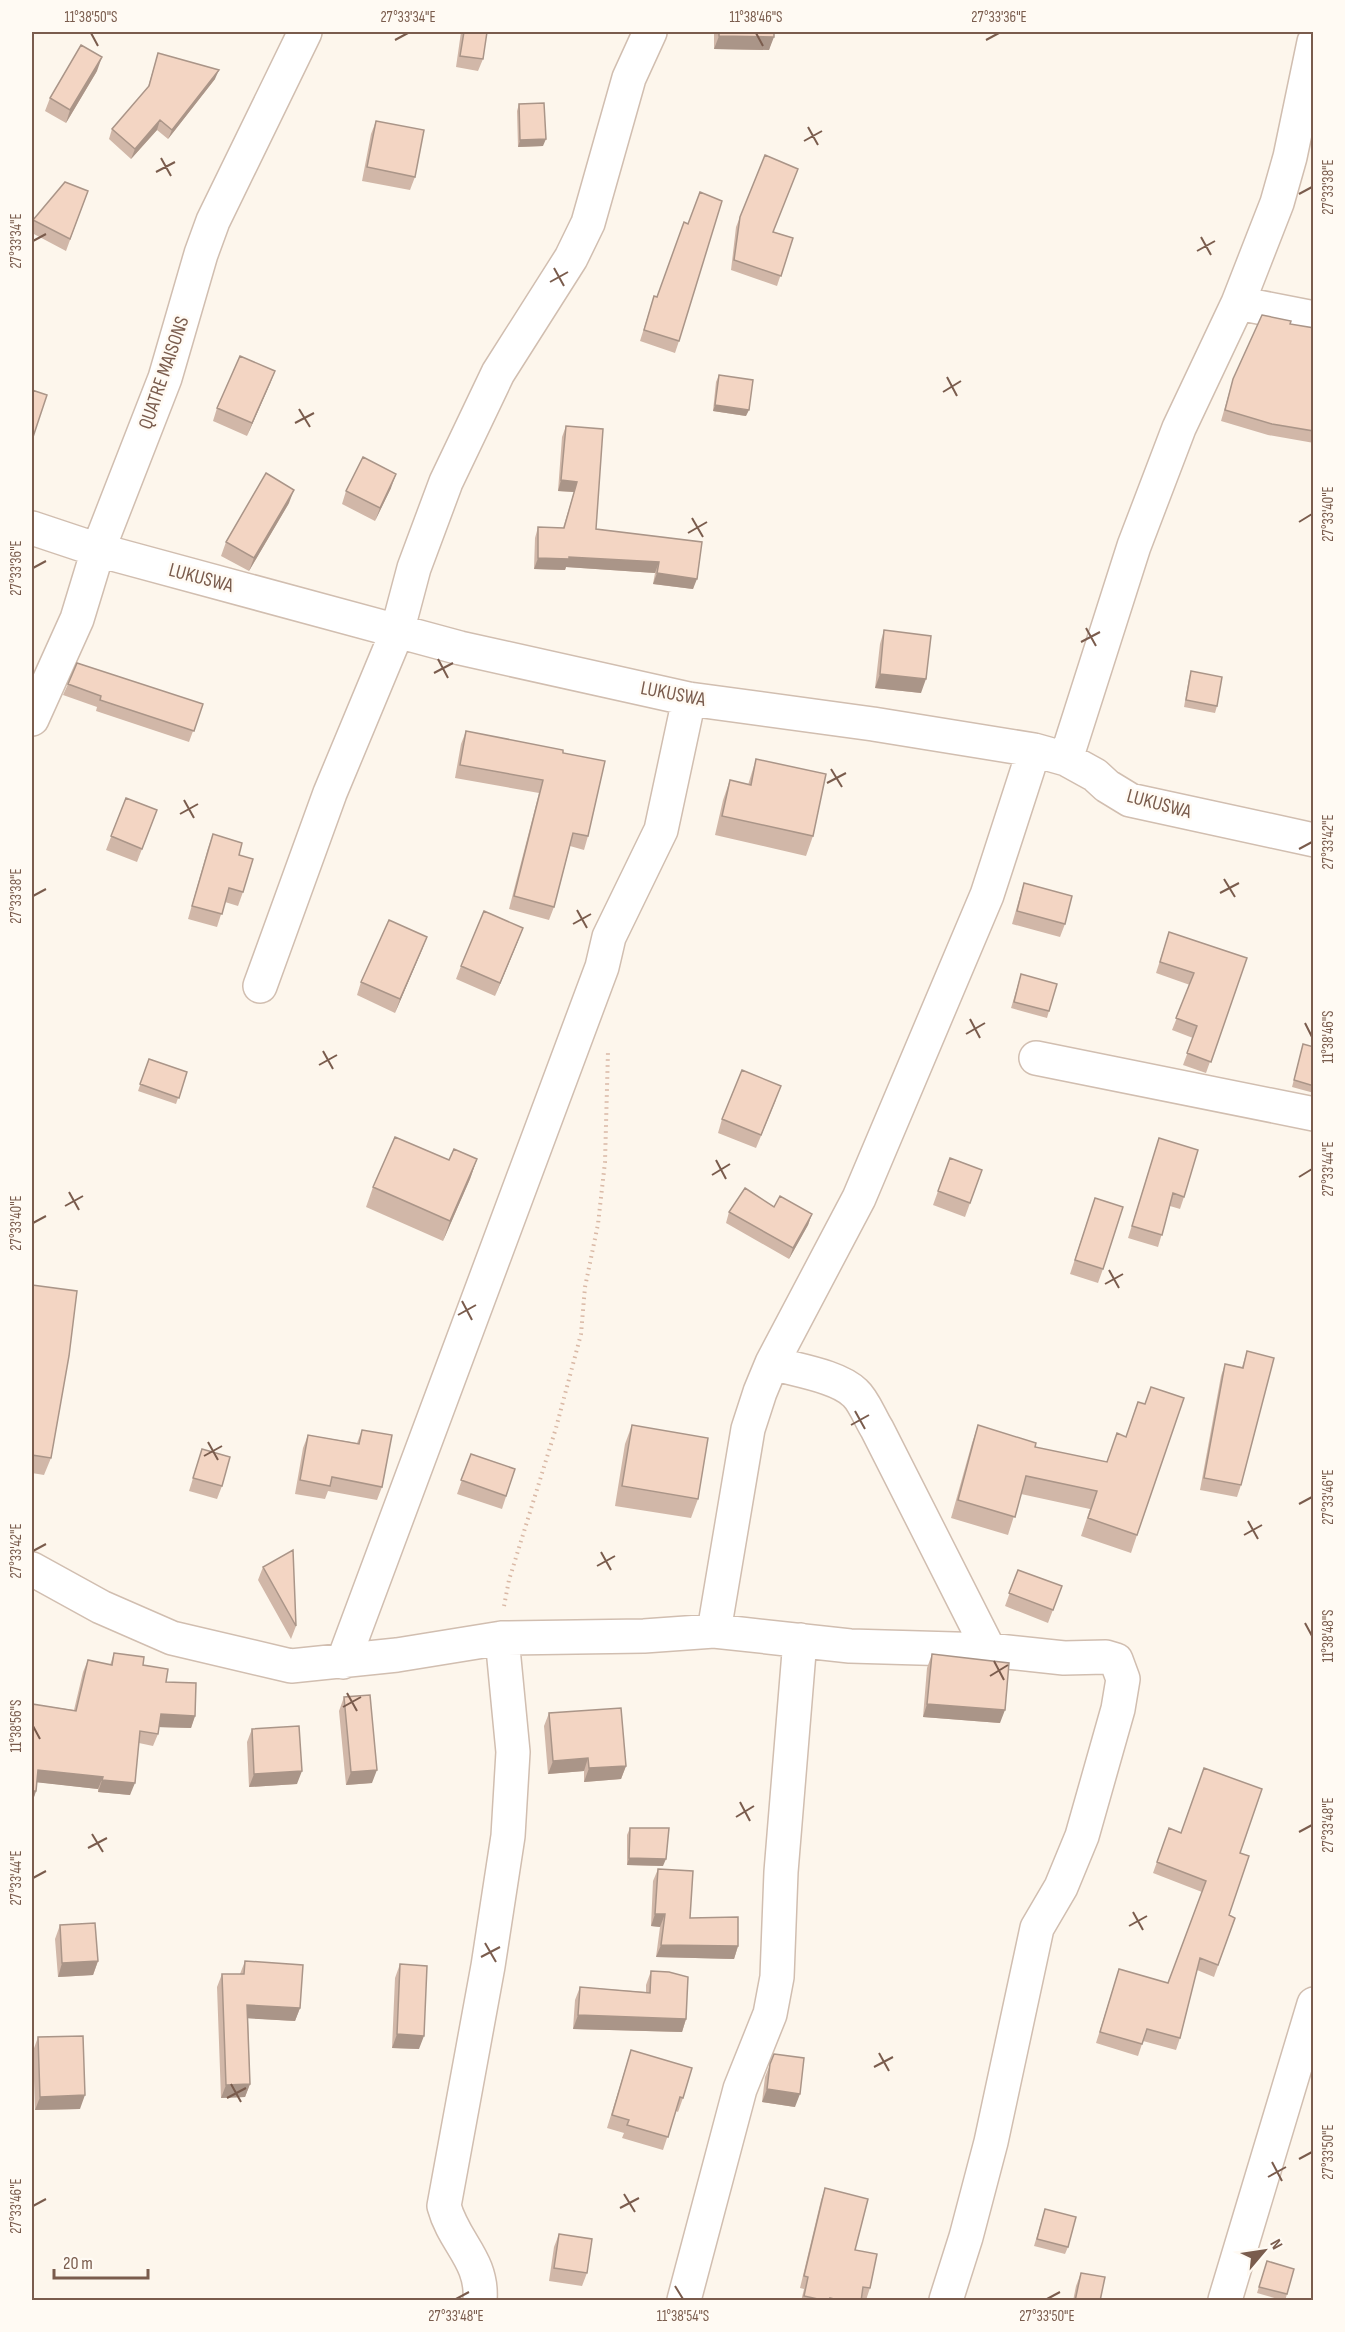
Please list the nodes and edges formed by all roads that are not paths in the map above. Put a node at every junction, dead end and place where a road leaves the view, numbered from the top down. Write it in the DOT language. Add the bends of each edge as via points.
graph roads {
  1 [pos="305,32"];
  2 [pos="650,32"];
  3 [pos="1314,42"];
  4 [pos="1239,303"];
  5 [pos="1314,318"];
  6 [pos="32,528"];
  7 [pos="98,550"];
  8 [pos="398,632"];
  9 [pos="689,699"];
  10 [pos="35,706"];
  11 [pos="1034,750"];
  12 [pos="1066,759"];
  13 [pos="1314,840"];
  14 [pos="260,986"];
  15 [pos="1036,1058"];
  16 [pos="1314,1114"];
  17 [pos="772,1363"];
  18 [pos="32,1569"];
  19 [pos="714,1631"];
  20 [pos="502,1638"];
  21 [pos="800,1640"];
  22 [pos="989,1650"];
  23 [pos="343,1662"];
  24 [pos="1314,2004"];
  25 [pos="480,2301"];
  26 [pos="684,2301"];
  27 [pos="946,2301"];
  28 [pos="1225,2301"];
  1 -- 7 [label="street, QUATRE MAISONS" via="213,221 165,378"];
  2 -- 8 [label="street" via="629,78 588,223 571,258 498,373 446,482 414,568"];
  3 -- 4 [label="street" via="1277,203"];
  4 -- 5 [label="street"];
  4 -- 12 [label="street" via="1179,428 1134,546"];
  6 -- 7 [label="street, LUKUSWA"];
  7 -- 8 [label="street, LUKUSWA"];
  7 -- 10 [label="street, QUATRE MAISONS" via="77,619"];
  8 -- 9 [label="street, LUKUSWA"];
  8 -- 14 [label="street" via="330,793"];
  9 -- 11 [label="street, LUKUSWA"];
  9 -- 23 [label="street" via="662,830 609,937 602,966"];
  11 -- 12 [label="street, LUKUSWA"];
  11 -- 17 [label="street" via="987,895 859,1198"];
  12 -- 13 [label="street, LUKUSWA" via="1130,800"];
  15 -- 16 [label="street"];
  17 -- 19 [label="street" via="748,1429"];
  17 -- 22 [label="street" via="828,1378 856,1393"];
  18 -- 23 [label="street" via="101,1607 172,1638 291,1666"];
  19 -- 20 [label="street"];
  19 -- 21 [label="street"];
  20 -- 23 [label="street"];
  20 -- 25 [label="street" via="513,1752 508,1836 444,2206 476,2267"];
  21 -- 22 [label="street" via="850,1646"];
  21 -- 26 [label="street" via="781,1872 777,1977 770,2014 740,2090"];
  22 -- 27 [label="street" via="1064,1658 1106,1657 1116,1660 1123,1679 1082,1836 1061,1887 1036,1928 991,2142"];
  24 -- 28 [label="street"];
}
